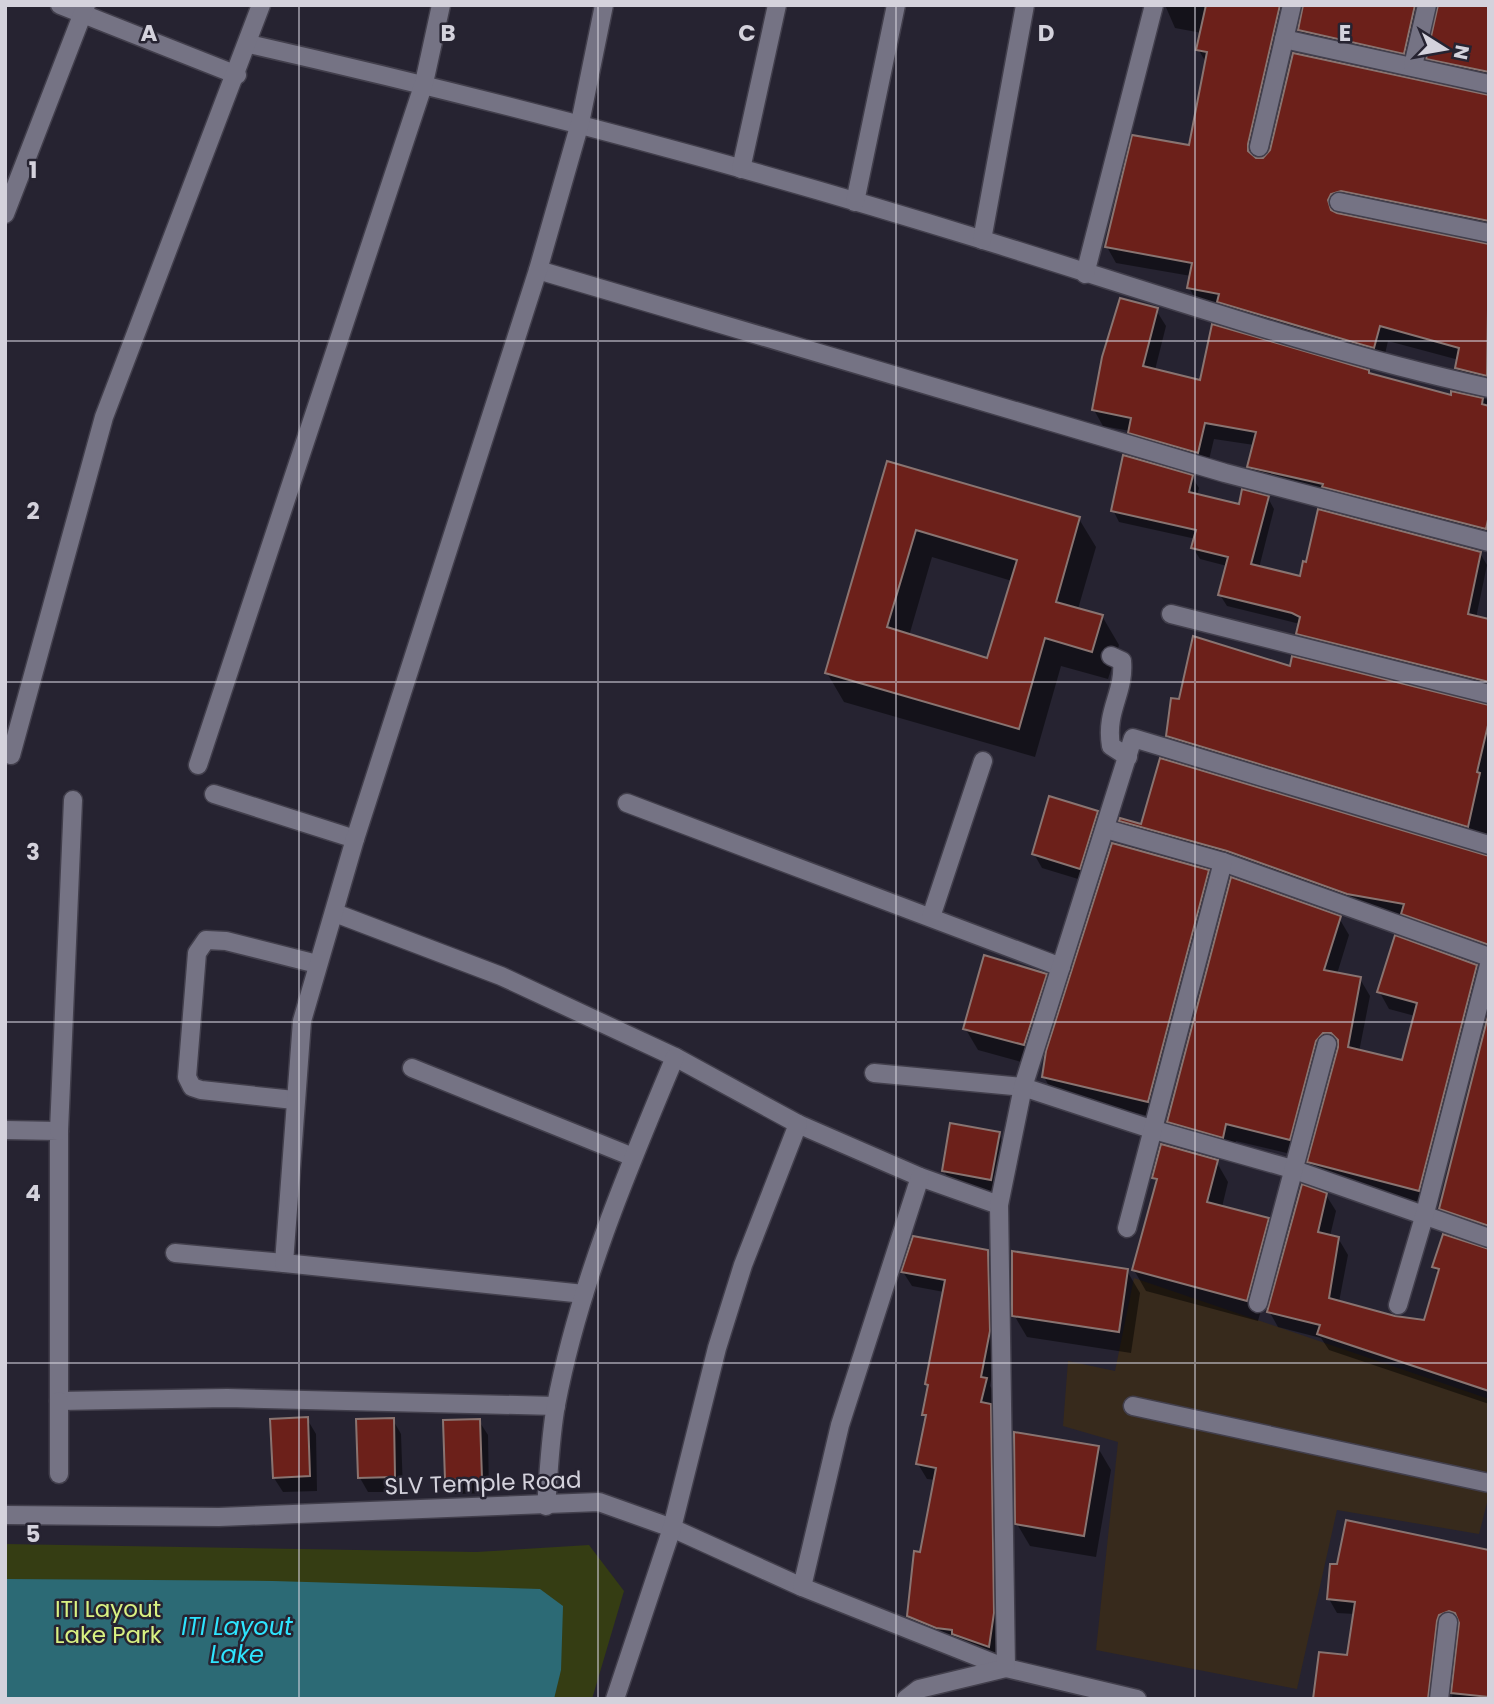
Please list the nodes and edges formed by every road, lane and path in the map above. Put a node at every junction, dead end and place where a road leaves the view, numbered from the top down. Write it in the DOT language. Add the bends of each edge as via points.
graph roads {
  1 [pos="60,5"];
  2 [pos="261,5"];
  3 [pos="441,5"];
  4 [pos="604,5"];
  5 [pos="778,5"];
  6 [pos="896,5"];
  7 [pos="1025,5"];
  8 [pos="1154,5"];
  9 [pos="1292,5"];
  10 [pos="1427,5"];
  11 [pos="85,10"];
  12 [pos="1284,39"];
  13 [pos="248,44"];
  14 [pos="1413,66"];
  15 [pos="237,75"];
  16 [pos="424,83"];
  17 [pos="1489,84"];
  18 [pos="580,123"];
  19 [pos="1259,147"];
  20 [pos="741,169"];
  21 [pos="855,202"];
  22 [pos="1339,202"];
  23 [pos="5,214"];
  24 [pos="1489,233"];
  25 [pos="982,240"];
  26 [pos="538,270"];
  27 [pos="1085,274"];
  28 [pos="1489,388"];
  29 [pos="1489,542"];
  30 [pos="1171,614"];
  31 [pos="1111,656"];
  32 [pos="1489,694"];
  33 [pos="11,755"];
  34 [pos="1128,757"];
  35 [pos="983,761"];
  36 [pos="198,765"];
  37 [pos="214,794"];
  38 [pos="73,800"];
  39 [pos="628,803"];
  40 [pos="1106,829"];
  41 [pos="355,839"];
  42 [pos="1489,845"];
  43 [pos="1223,862"];
  44 [pos="335,913"];
  45 [pos="931,917"];
  46 [pos="1489,957"];
  47 [pos="317,964"];
  48 [pos="1489,965"];
  49 [pos="1061,967"];
  50 [pos="1327,1044"];
  51 [pos="675,1057"];
  52 [pos="412,1068"];
  53 [pos="874,1073"];
  54 [pos="1023,1087"];
  55 [pos="294,1100"];
  56 [pos="798,1124"];
  57 [pos="1151,1129"];
  58 [pos="5,1130"];
  59 [pos="59,1131"];
  60 [pos="633,1157"];
  61 [pos="1292,1169"];
  62 [pos="920,1177"];
  63 [pos="999,1205"];
  64 [pos="1424,1216"];
  65 [pos="1127,1228"];
  66 [pos="1489,1238"];
  67 [pos="175,1253"];
  68 [pos="284,1263"];
  69 [pos="584,1294"];
  70 [pos="1258,1303"];
  71 [pos="1398,1305"];
  72 [pos="59,1401"];
  73 [pos="556,1406"];
  74 [pos="1133,1406"];
  75 [pos="59,1474"];
  76 [pos="1489,1483"];
  77 [pos="546,1506"];
  78 [pos="5,1515"];
  79 [pos="672,1528"];
  80 [pos="802,1587"];
  81 [pos="1448,1622"];
  82 [pos="1006,1668"];
  83 [pos="1127,1697"];
  84 [pos="615,1699"];
  85 [pos="906,1699"];
  86 [pos="1439,1699"];
  1 -- 11 [label="street"];
  2 -- 13 [label="street"];
  3 -- 16 [label="street"];
  4 -- 18 [label="street"];
  5 -- 20 [label="street"];
  6 -- 21 [label="street"];
  7 -- 25 [label="street"];
  8 -- 27 [label="street"];
  9 -- 12 [label="street"];
  10 -- 14 [label="street"];
  11 -- 15 [label="street"];
  11 -- 23 [label="street"];
  12 -- 14 [label="street"];
  12 -- 19 [label="street"];
  13 -- 15 [label="street"];
  13 -- 16 [label="street"];
  14 -- 17 [label="street"];
  15 -- 33 [label="street" via="104,417"];
  16 -- 18 [label="street"];
  16 -- 36 [label="street"];
  18 -- 20 [label="street"];
  18 -- 26 [label="street"];
  20 -- 21 [label="street"];
  21 -- 25 [label="street"];
  22 -- 24 [label="street"];
  25 -- 27 [label="street"];
  26 -- 29 [label="street" via="1212,470"];
  26 -- 41 [label="street"];
  27 -- 28 [label="street" via="1224,317"];
  30 -- 32 [label="street"];
  31 -- 34 [label="street" via="1122,661 1123,673 1109,719 1111,746"];
  34 -- 40 [label="street"];
  34 -- 42 [label="street" via="1133,738"];
  35 -- 45 [label="street"];
  37 -- 41 [label="street"];
  38 -- 59 [label="street"];
  39 -- 45 [label="street"];
  40 -- 43 [label="street"];
  40 -- 49 [label="street"];
  41 -- 44 [label="street"];
  43 -- 46 [label="street"];
  43 -- 57 [label="street"];
  44 -- 47 [label="street"];
  44 -- 51 [label="street" via="501,976"];
  45 -- 49 [label="street"];
  47 -- 55 [label="street" via="302,1021"];
  47 -- 55 [label="street" via="206,940 197,953 187,1077 192,1087"];
  48 -- 64 [label="street"];
  49 -- 54 [label="street"];
  50 -- 61 [label="street"];
  51 -- 56 [label="street"];
  51 -- 60 [label="street"];
  52 -- 60 [label="street"];
  53 -- 54 [label="street"];
  54 -- 57 [label="street"];
  54 -- 63 [label="street"];
  55 -- 68 [label="street"];
  56 -- 62 [label="street"];
  56 -- 79 [label="street" via="739,1277"];
  57 -- 61 [label="street"];
  57 -- 65 [label="street"];
  58 -- 59 [label="street"];
  59 -- 72 [label="street"];
  60 -- 69 [label="street"];
  61 -- 64 [label="street"];
  61 -- 70 [label="street"];
  62 -- 63 [label="street"];
  62 -- 80 [label="street" via="840,1424"];
  63 -- 82 [label="street"];
  64 -- 66 [label="street"];
  64 -- 71 [label="street"];
  67 -- 68 [label="street"];
  68 -- 69 [label="street"];
  69 -- 73 [label="street"];
  72 -- 73 [label="street" via="227,1398"];
  72 -- 75 [label="street"];
  73 -- 77 [label="street"];
  74 -- 76 [label="street"];
  77 -- 78 [label="street, SLV Temple Road" via="219,1517"];
  77 -- 79 [label="street, SLV Temple Road" via="599,1502"];
  79 -- 80 [label="street, SLV Temple Road"];
  79 -- 84 [label="street"];
  80 -- 82 [label="street, SLV Temple Road"];
  81 -- 86 [label="street"];
  82 -- 83 [label="street, SLV Temple Road"];
  82 -- 85 [label="street" via="919,1689"];
}
